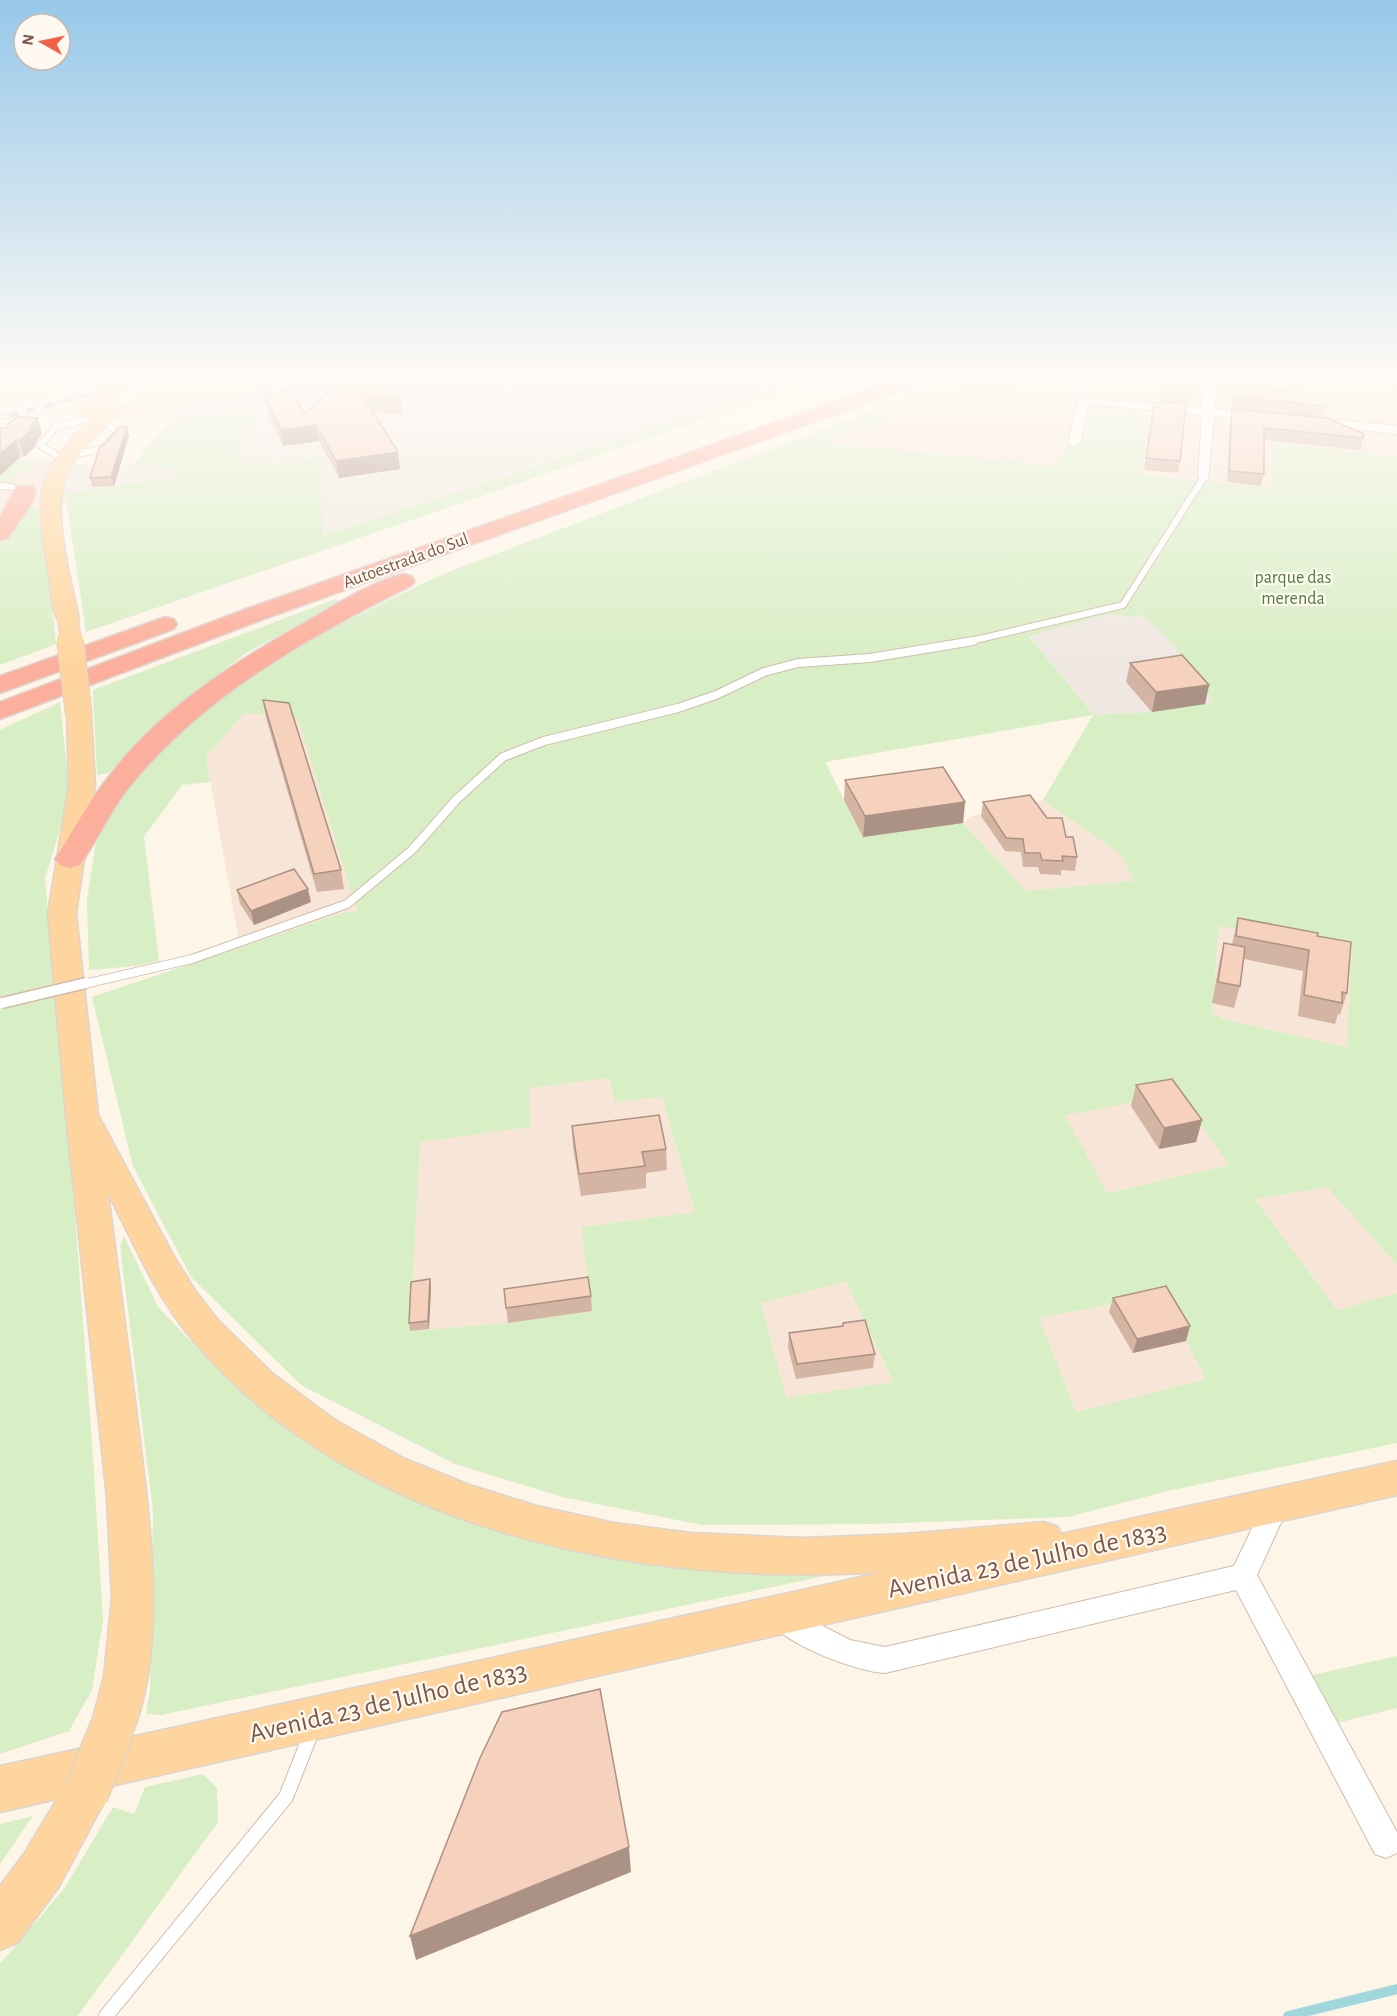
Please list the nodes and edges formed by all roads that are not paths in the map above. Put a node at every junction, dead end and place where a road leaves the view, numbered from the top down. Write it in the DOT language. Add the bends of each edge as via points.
graph roads {
  1 [pos="40,473"];
  2 [pos="57,473"];
  3 [pos="594,473"];
  4 [pos="656,473"];
  5 [pos="1204,473"];
  6 [pos="1204,477"];
  7 [pos="0,486"];
  8 [pos="19,489"];
  9 [pos="606,491"];
  10 [pos="0,516"];
  11 [pos="0,533"];
  12 [pos="405,539"];
  13 [pos="231,600"];
  14 [pos="0,685"];
  15 [pos="0,711"];
  16 [pos="70,859"];
  17 [pos="2,1003"];
  18 [pos="82,1115"];
  19 [pos="1397,1478"];
  20 [pos="1276,1505"];
  21 [pos="1134,1537"];
  22 [pos="1243,1576"];
  23 [pos="777,1615"];
  24 [pos="318,1717"];
  25 [pos="0,1790"];
  26 [pos="1386,1843"];
  27 [pos="0,1926"];
  28 [pos="106,2016"];
  1 -- 8 [label="main road"];
  2 -- 16 [label="main road, bridge" via="52,501 79,715 82,786"];
  3 -- 12 [label="highway, Autoestrada do Sul"];
  4 -- 9 [label="highway, Autoestrada do Sul"];
  5 -- 6 [label="street"];
  6 -- 17 [label="lane, bridge" via="1123,605 951,646 798,663 764,672 678,708 544,741 503,757 456,800 412,850 347,904 192,959"];
  7 -- 8 [label="lane"];
  8 -- 10 [label="main road"];
  8 -- 11 [label="highway" via="21,503"];
  9 -- 15 [label="highway, Autoestrada do Sul" via="255,614"];
  9 -- 16 [label="highway" via="361,602 286,644 223,686 169,730 123,777"];
  13 -- 14 [label="highway"];
  16 -- 18 [label="main road" via="62,913"];
  18 -- 21 [label="main road" via="175,1291 235,1364 324,1432 375,1462 486,1510 606,1541 770,1557 888,1553 1089,1536"];
  18 -- 27 [label="main road, bridge" via="127,1497 134,1597 126,1677 112,1729 86,1793 41,1871"];
  19 -- 20 [label="main road, Avenida 23 de Julho de 1833"];
  20 -- 21 [label="main road, Avenida 23 de Julho de 1833"];
  20 -- 22 [label="street"];
  21 -- 23 [label="main road, Avenida 23 de Julho de 1833"];
  22 -- 23 [label="street" via="885,1659 855,1657"];
  22 -- 26 [label="street"];
  23 -- 24 [label="main road, Avenida 23 de Julho de 1833"];
  24 -- 25 [label="main road, Avenida 23 de Julho de 1833"];
  24 -- 28 [label="lane" via="286,1797"];
}
